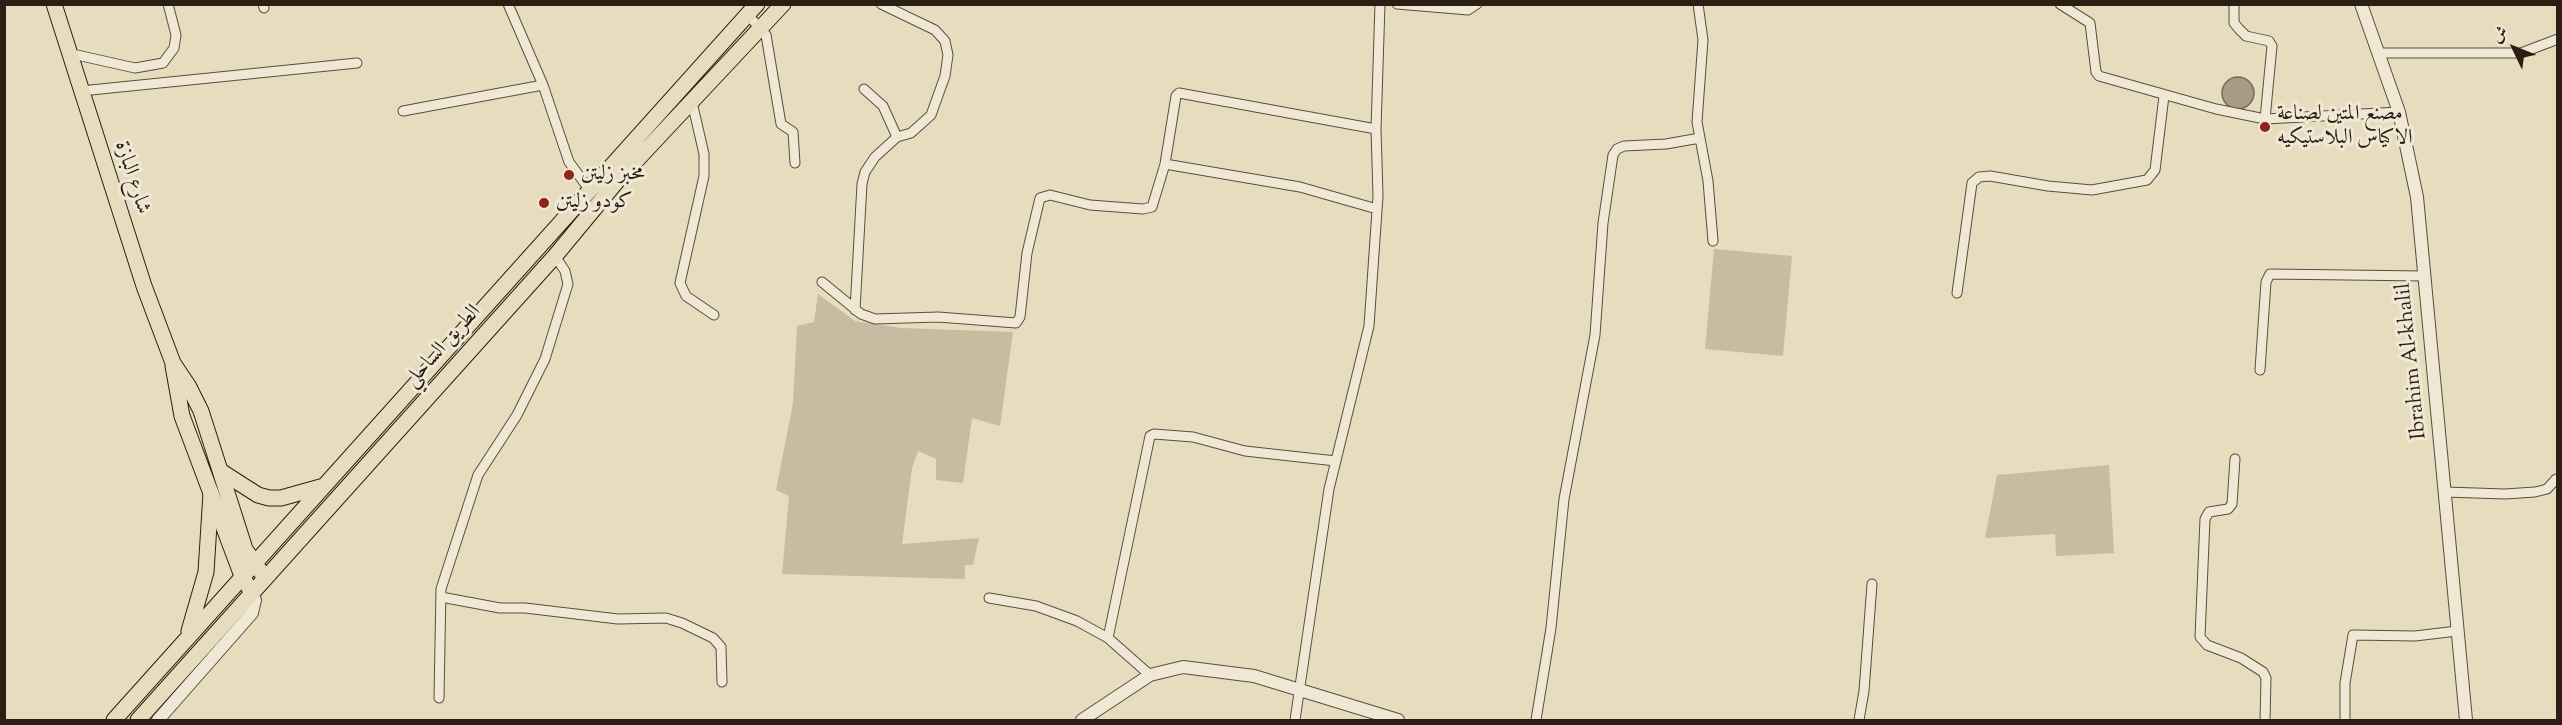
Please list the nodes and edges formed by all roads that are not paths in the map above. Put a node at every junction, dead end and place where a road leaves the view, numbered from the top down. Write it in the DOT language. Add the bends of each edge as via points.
graph roads {
  1 [pos="54,4"];
  2 [pos="168,4"];
  3 [pos="508,4"];
  4 [pos="783,4"];
  5 [pos="881,4"];
  6 [pos="1380,4"];
  7 [pos="1397,4"];
  8 [pos="1477,4"];
  9 [pos="1698,4"];
  10 [pos="2060,4"];
  11 [pos="2234,4"];
  12 [pos="2361,4"];
  13 [pos="752,10"];
  14 [pos="762,29"];
  15 [pos="2558,39"];
  16 [pos="68,53"];
  17 [pos="2380,53"];
  18 [pos="357,63"];
  19 [pos="543,85"];
  20 [pos="864,89"];
  21 [pos="81,92"];
  22 [pos="2164,96"];
  23 [pos="692,102"];
  24 [pos="660,110"];
  25 [pos="403,111"];
  26 [pos="2399,112"];
  27 [pos="2265,119"];
  28 [pos="673,122"];
  29 [pos="1376,129"];
  30 [pos="897,137"];
  31 [pos="1700,138"];
  32 [pos="795,163"];
  33 [pos="1165,164"];
  34 [pos="589,189"];
  35 [pos="1377,209"];
  36 [pos="1713,241"];
  37 [pos="555,256"];
  38 [pos="2424,276"];
  39 [pos="822,282"];
  40 [pos="1957,293"];
  41 [pos="855,310"];
  42 [pos="714,315"];
  43 [pos="173,363"];
  44 [pos="2260,370"];
  45 [pos="2235,459"];
  46 [pos="1336,461"];
  47 [pos="222,472"];
  48 [pos="2556,479"];
  49 [pos="324,486"];
  50 [pos="2445,492"];
  51 [pos="211,493"];
  52 [pos="254,563"];
  53 [pos="242,576"];
  54 [pos="265,578"];
  55 [pos="1872,584"];
  56 [pos="252,593"];
  57 [pos="441,597"];
  58 [pos="989,598"];
  59 [pos="2457,631"];
  60 [pos="188,636"];
  61 [pos="1108,638"];
  62 [pos="1150,675"];
  63 [pos="722,682"];
  64 [pos="1300,690"];
  65 [pos="439,698"];
  66 [pos="114,720"];
  67 [pos="138,720"];
  68 [pos="158,720"];
  69 [pos="1082,720"];
  70 [pos="1295,720"];
  71 [pos="1398,720"];
  72 [pos="1536,720"];
  73 [pos="1858,720"];
  74 [pos="2265,720"];
  75 [pos="2345,720"];
  76 [pos="2466,720"];
  1 -- 16 [label="main road, شارع البازة"];
  2 -- 16 [label="street" via="176,35 174,48 163,63 135,68"];
  3 -- 19 [label="street"];
  4 -- 14 [label="main road, الطريق الساحلي"];
  5 -- 30 [label="street" via="935,30 945,40 948,55 931,116 910,133"];
  6 -- 29 [label="street"];
  7 -- 8 [label="street" via="1468,10"];
  9 -- 31 [label="street" via="1703,40 1697,122"];
  10 -- 22 [label="street" via="2090,23 2097,74"];
  11 -- 27 [label="street" via="2234,23 2239,29 2246,36 2269,41 2272,46"];
  12 -- 17 [label="street, Ibrahim Al-khalil"];
  13 -- 14 [label="street"];
  13 -- 24 [label="main road, الطريق الساحلي"];
  14 -- 23 [label="main road, الطريق الساحلي"];
  14 -- 32 [label="street" via="781,124 793,132"];
  15 -- 17 [label="street" via="2521,53"];
  16 -- 21 [label="main road, شارع البازة"];
  17 -- 26 [label="street, Ibrahim Al-khalil"];
  18 -- 21 [label="street"];
  19 -- 25 [label="street"];
  19 -- 34 [label="street" via="569,162"];
  20 -- 30 [label="street" via="883,106"];
  21 -- 43 [label="main road, شارع البازة"];
  22 -- 27 [label="street"];
  22 -- 40 [label="street" via="2155,170 2146,180 2092,190 1990,176 1979,177 1972,183"];
  23 -- 28 [label="main road, الطريق الساحلي"];
  23 -- 42 [label="street" via="704,154 704,176 680,283 686,296"];
  24 -- 28 [label="main road"];
  24 -- 34 [label="main road, الطريق الساحلي"];
  26 -- 27 [label="street"];
  26 -- 38 [label="street, Ibrahim Al-khalil" via="2416,197"];
  28 -- 37 [label="main road, الطريق الساحلي"];
  29 -- 33 [label="street" via="1179,93"];
  29 -- 35 [label="street"];
  30 -- 41 [label="street" via="875,157 862,184"];
  31 -- 36 [label="street"];
  31 -- 72 [label="street" via="1624,146 1613,155 1603,223 1595,335 1567,481 1551,628"];
  33 -- 35 [label="street" via="1300,187"];
  33 -- 41 [label="street" via="1152,207 1090,205 1050,195 1040,198 1016,323 930,316 875,319"];
  34 -- 49 [label="main road, الطريق الساحلي"];
  35 -- 46 [label="street" via="1370,326"];
  37 -- 54 [label="main road, الطريق الساحلي"];
  37 -- 57 [label="street" via="568,284 545,359 517,415 478,475"];
  38 -- 44 [label="street" via="2270,274 2266,282"];
  38 -- 50 [label="street, Ibrahim Al-khalil"];
  39 -- 41 [label="street"];
  43 -- 47 [label="main road, شارع البازة" via="201,411"];
  43 -- 51 [label="main road, شارع البازة" via="182,416"];
  45 -- 74 [label="street" via="2232,504 2228,509 2209,512 2205,519 2200,637 2207,645 2241,658 2263,672"];
  46 -- 61 [label="street" via="1245,451 1193,437 1150,436"];
  46 -- 64 [label="street"];
  47 -- 49 [label="main road" via="269,498"];
  47 -- 52 [label="main road, شارع البازة" via="237,527"];
  48 -- 50 [label="street" via="2547,489 2535,492"];
  49 -- 52 [label="main road, الطريق الساحلي"];
  50 -- 59 [label="street, Ibrahim Al-khalil"];
  51 -- 53 [label="main road, شارع البازة"];
  51 -- 60 [label="main road" via="206,572"];
  52 -- 53 [label="main road, الطريق الساحلي"];
  52 -- 54 [label="main road, شارع البازة"];
  53 -- 56 [label="main road, شارع البازة"];
  53 -- 60 [label="main road, الطريق الساحلي"];
  54 -- 56 [label="main road, الطريق الساحلي"];
  55 -- 73 [label="street"];
  56 -- 67 [label="main road, الطريق الساحلي"];
  56 -- 68 [label="street" via="252,613"];
  57 -- 63 [label="street" via="500,608 618,619 666,618 713,638 721,646"];
  57 -- 65 [label="street"];
  58 -- 61 [label="street" via="1036,606"];
  59 -- 75 [label="street" via="2415,636 2353,635"];
  59 -- 76 [label="street, Ibrahim Al-khalil"];
  60 -- 66 [label="main road, الطريق الساحلي"];
  61 -- 62 [label="street"];
  62 -- 64 [label="street" via="1183,668 1226,670"];
  62 -- 69 [label="street"];
  64 -- 70 [label="street"];
  64 -- 71 [label="street"];
}
